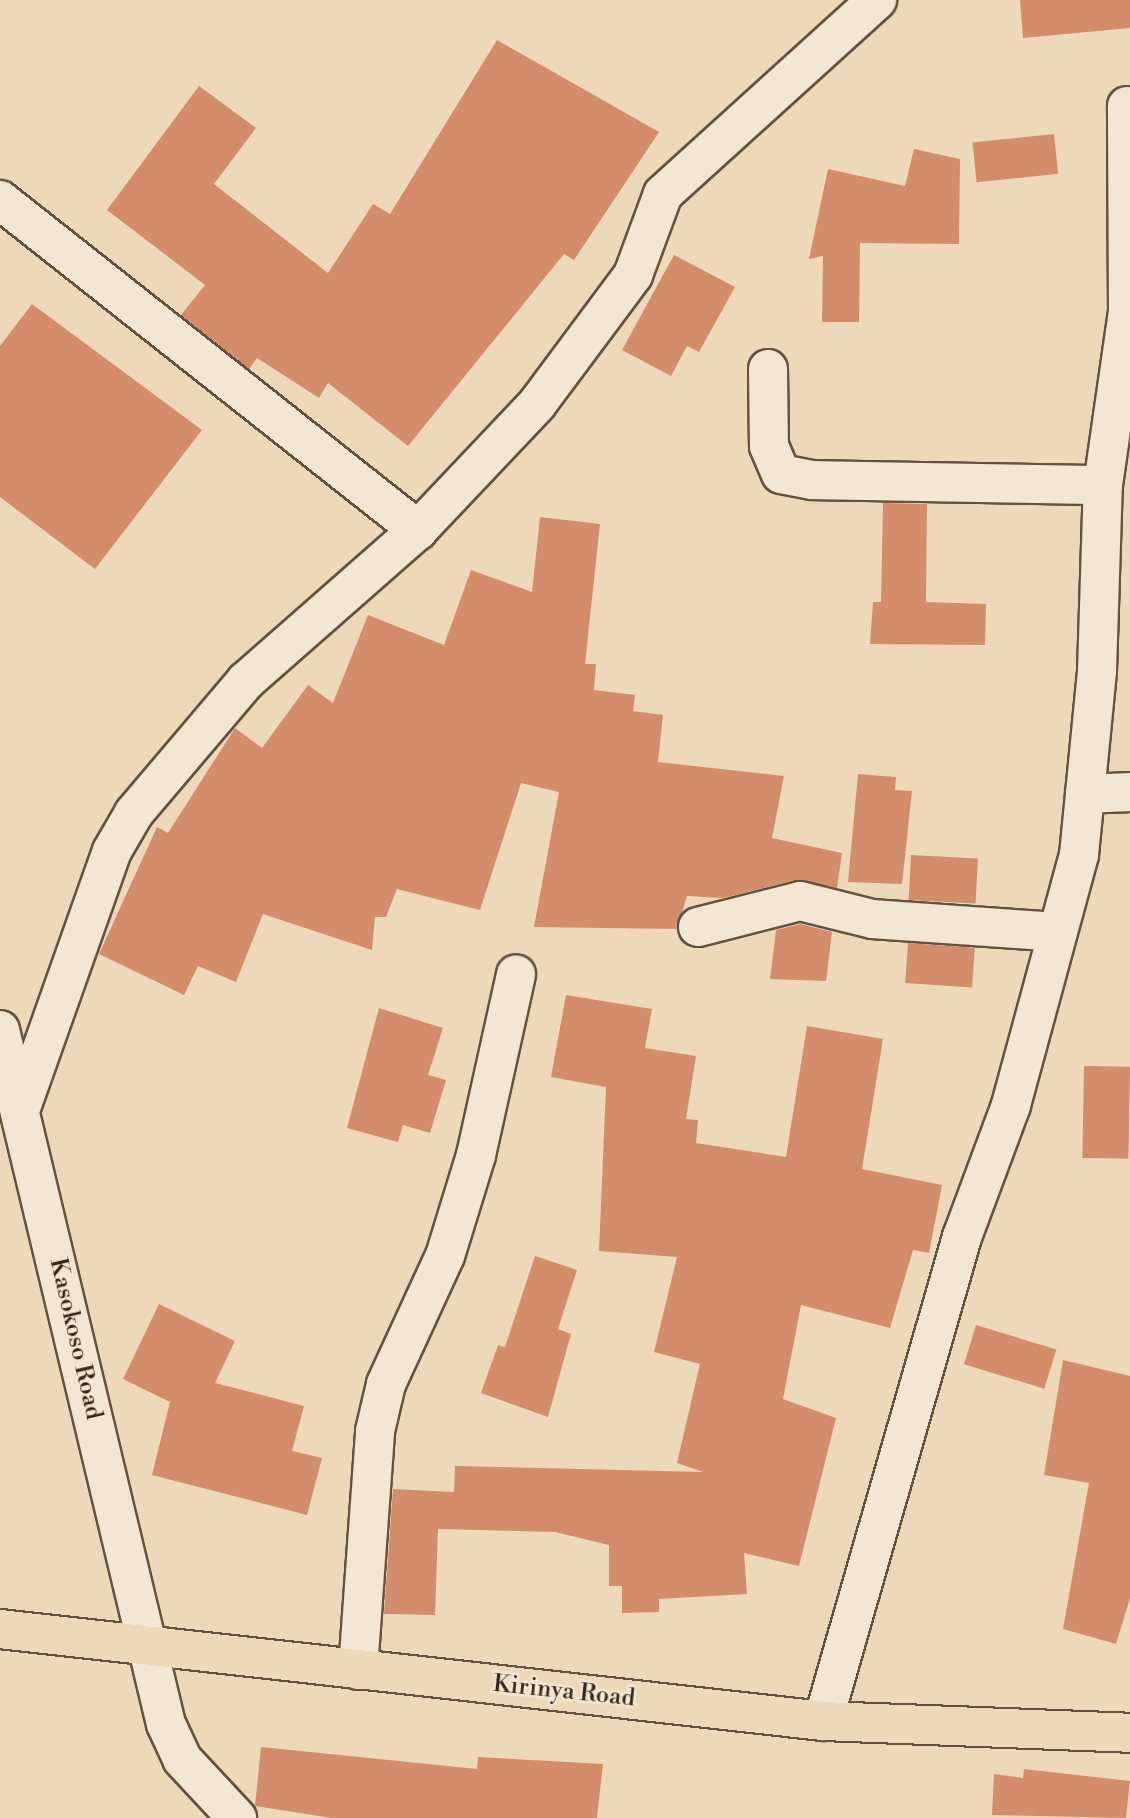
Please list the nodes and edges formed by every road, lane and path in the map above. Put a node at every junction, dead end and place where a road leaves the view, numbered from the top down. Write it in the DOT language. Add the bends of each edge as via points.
graph roads {
  1 [pos="877,0"];
  2 [pos="1127,106"];
  3 [pos="0,200"];
  4 [pos="1127,268"];
  5 [pos="768,369"];
  6 [pos="1104,485"];
  7 [pos="418,530"];
  8 [pos="1130,792"];
  9 [pos="1085,793"];
  10 [pos="698,927"];
  11 [pos="1057,932"];
  12 [pos="516,974"];
  13 [pos="0,1030"];
  14 [pos="22,1105"];
  15 [pos="0,1629"];
  16 [pos="145,1650"];
  17 [pos="358,1670"];
  18 [pos="823,1721"];
  19 [pos="1130,1733"];
  20 [pos="237,1818"];
  1 -- 7 [label="street" via="663,194 634,275 583,347"];
  2 -- 4 [label="street"];
  3 -- 7 [label="street"];
  4 -- 6 [label="street" via="1124,356"];
  5 -- 6 [label="street" via="769,446 781,474 812,480"];
  6 -- 9 [label="street"];
  7 -- 14 [label="street" via="246,681 134,813 112,851"];
  8 -- 9 [label="street"];
  9 -- 11 [label="street" via="1079,855"];
  10 -- 11 [label="street" via="800,901 872,919"];
  11 -- 18 [label="street" via="1011,1105 962,1237 890,1477"];
  12 -- 17 [label="street" via="476,1155 445,1256 386,1384 375,1431"];
  13 -- 14 [label="street, Kasokoso Road"];
  14 -- 16 [label="street, Kasokoso Road"];
  15 -- 16 [label="main road, Kirinya Road"];
  16 -- 17 [label="main road, Kirinya Road"];
  16 -- 20 [label="street, Kasokoso Road" via="182,1759"];
  17 -- 18 [label="main road, Kirinya Road"];
  18 -- 19 [label="main road, Kirinya Road"];
}
